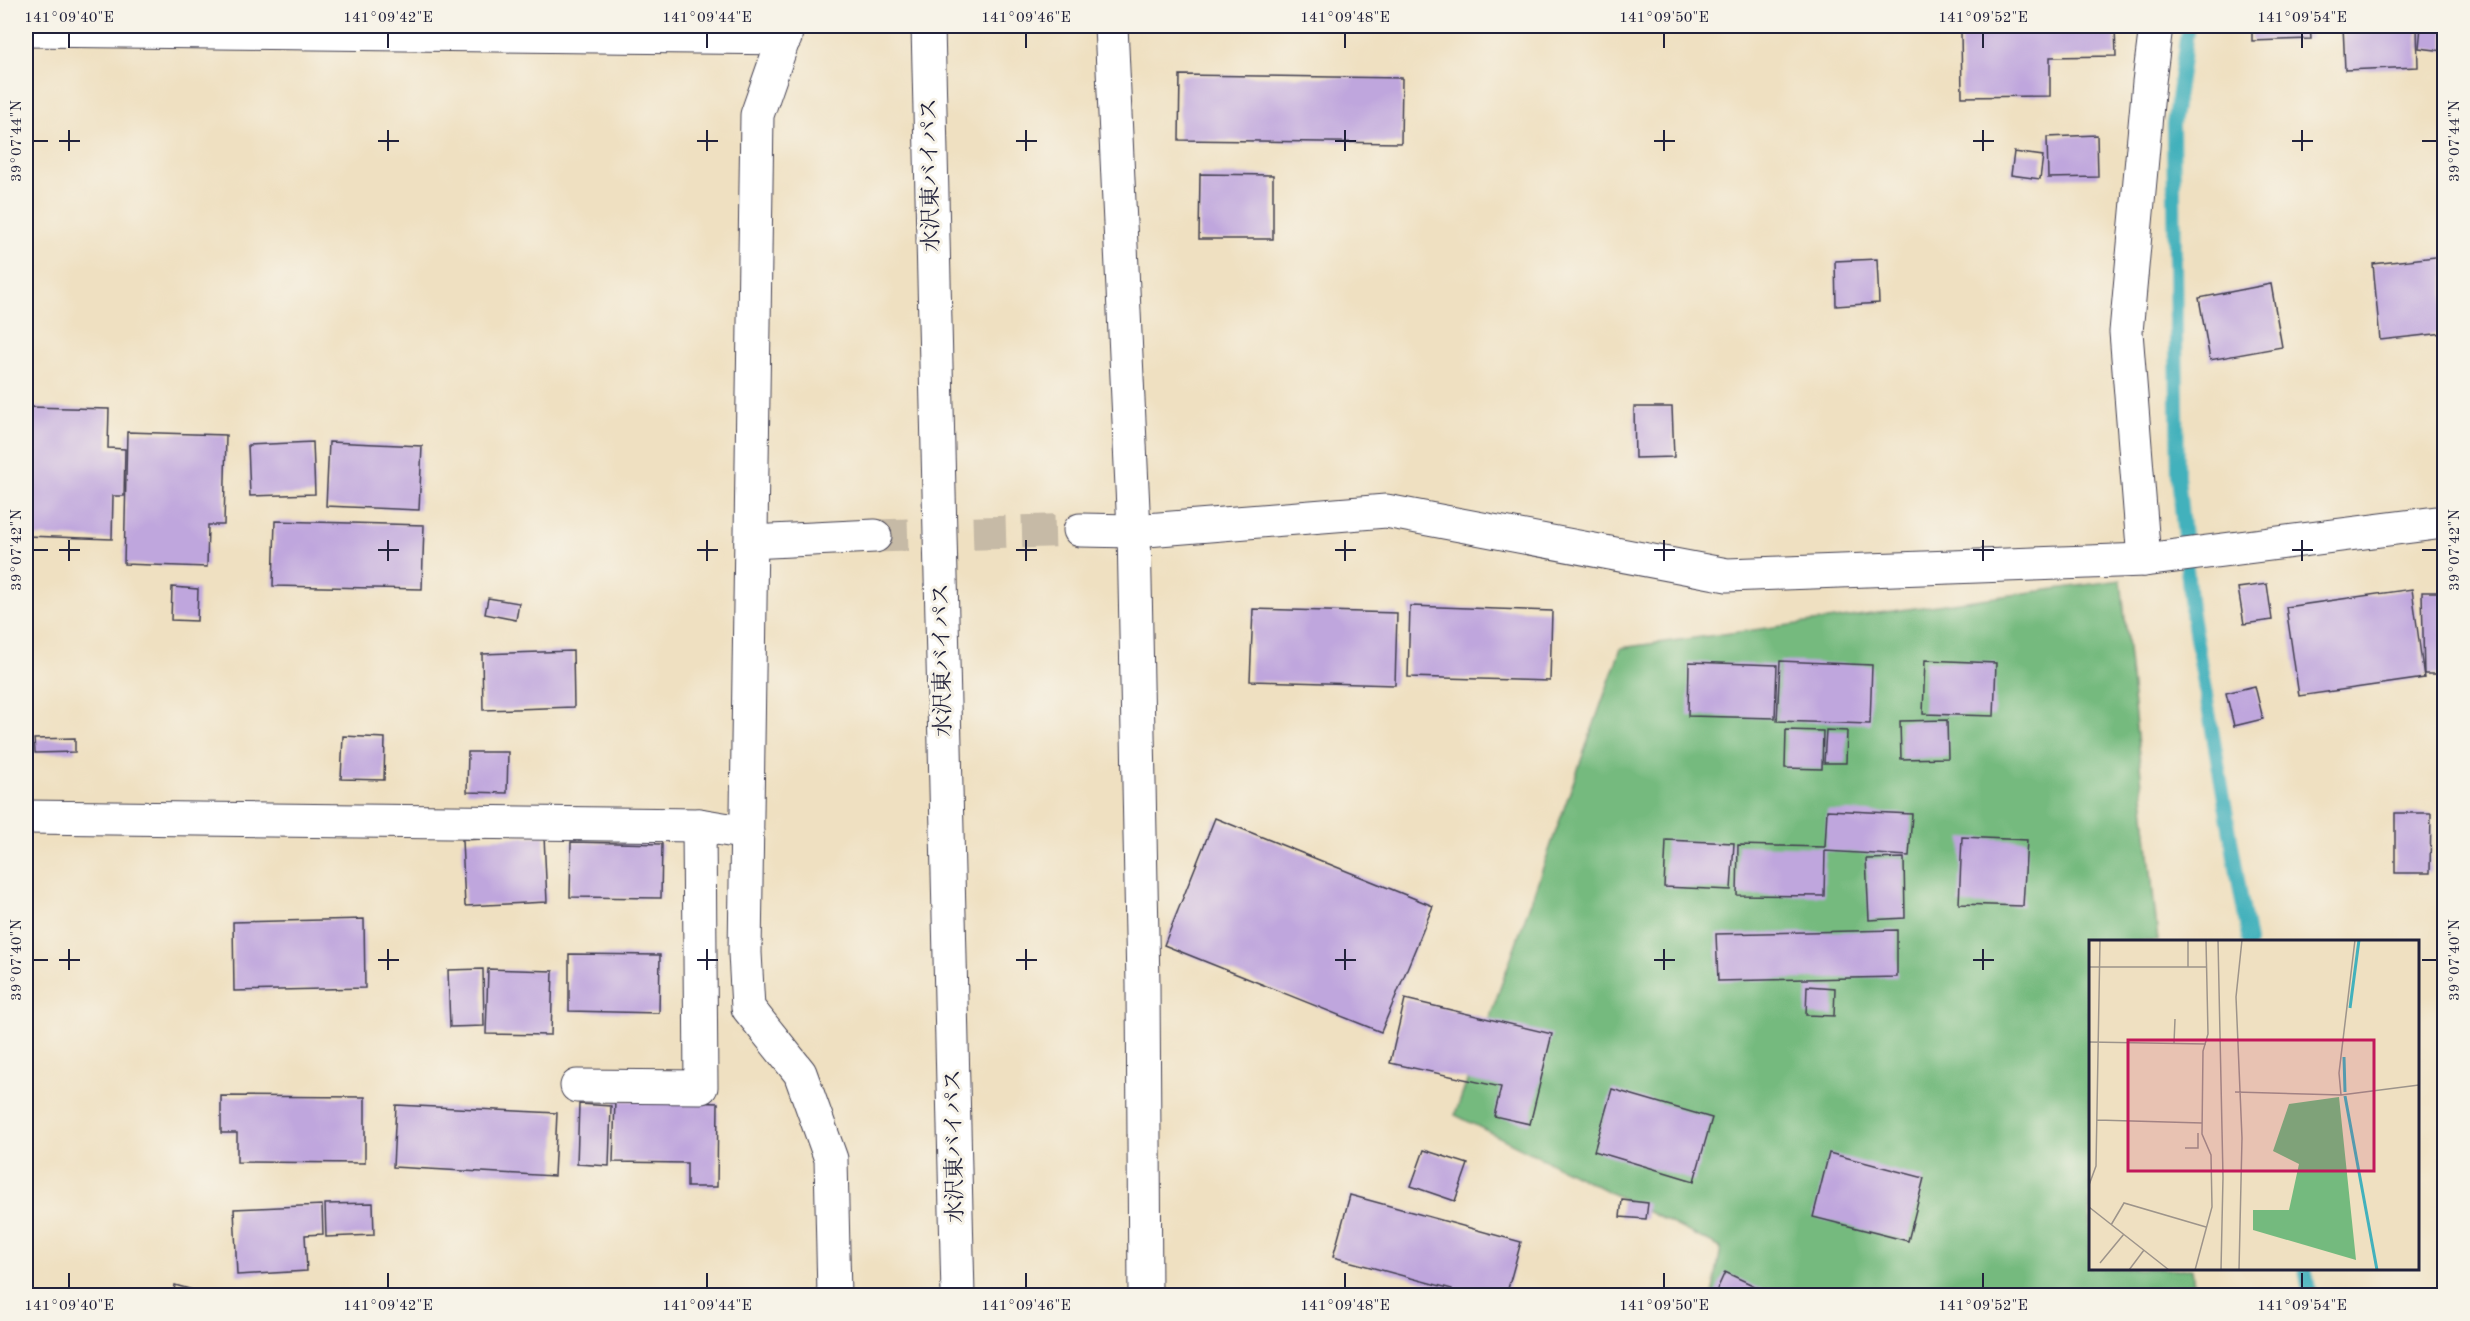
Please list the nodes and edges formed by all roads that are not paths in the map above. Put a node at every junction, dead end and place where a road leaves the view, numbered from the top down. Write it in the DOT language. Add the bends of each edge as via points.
graph roads {
  1 [pos="928,26"];
  2 [pos="1111,26"];
  3 [pos="2156,26"];
  4 [pos="26,30"];
  5 [pos="466,30"];
  6 [pos="787,32"];
  7 [pos="2445,522"];
  8 [pos="1080,530"];
  9 [pos="1134,531"];
  10 [pos="875,536"];
  11 [pos="751,542"];
  12 [pos="2144,560"];
  13 [pos="26,817"];
  14 [pos="699,825"];
  15 [pos="747,834"];
  16 [pos="577,1086"];
  17 [pos="834,1296"];
  18 [pos="958,1296"];
  19 [pos="1145,1296"];
  1 -- 18 [label="main road, 水沢東バイパス"];
  2 -- 9 [label="main road"];
  3 -- 12 [label="main road" via="2126,332"];
  4 -- 5 [label="main road"];
  5 -- 6 [label="main road"];
  6 -- 11 [label="main road" via="757,115"];
  7 -- 12 [label="main road"];
  8 -- 9 [label="main road"];
  9 -- 12 [label="main road" via="1386,511 1727,575"];
  9 -- 19 [label="main road"];
  10 -- 11 [label="main road"];
  11 -- 15 [label="main road"];
  13 -- 14 [label="main road"];
  14 -- 15 [label="main road"];
  14 -- 16 [label="main road" via="701,1087"];
  15 -- 17 [label="main road" via="748,1008 800,1073 831,1159"];
}
